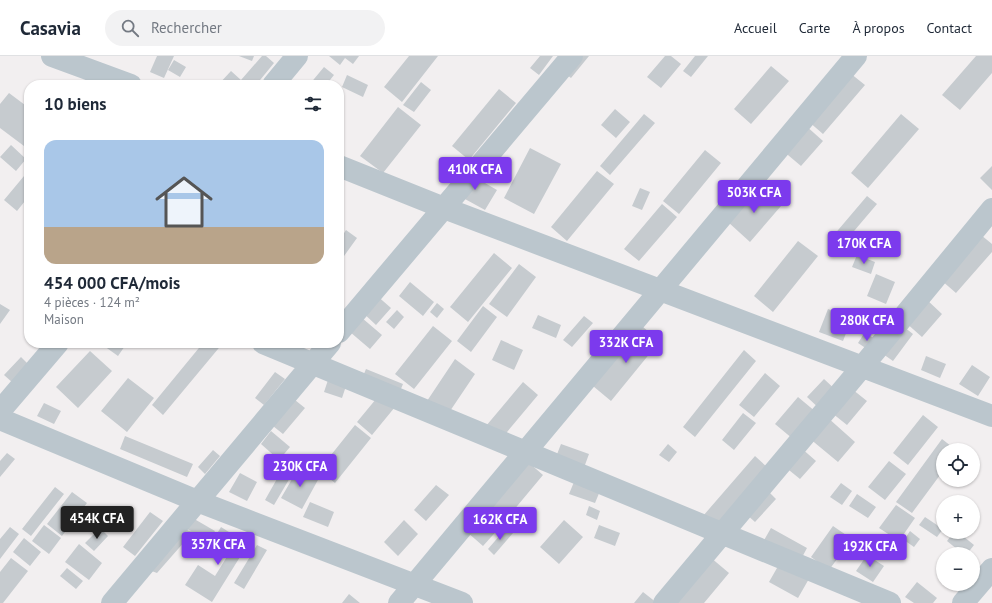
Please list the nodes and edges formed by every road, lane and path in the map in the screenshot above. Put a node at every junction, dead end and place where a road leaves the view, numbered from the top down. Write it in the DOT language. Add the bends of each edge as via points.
graph roads {
  1 [pos="52,56"];
  2 [pos="298,56"];
  3 [pos="572,56"];
  4 [pos="856,56"];
  5 [pos="117,80"];
  6 [pos="277,80"];
  7 [pos="344,168"];
  8 [pos="444,208"];
  9 [pos="992,209"];
  10 [pos="661,290"];
  11 [pos="344,326"];
  12 [pos="54,348"];
  13 [pos="275,348"];
  14 [pos="326,348"];
  15 [pos="312,364"];
  16 [pos="862,367"];
  17 [pos="0,411"];
  18 [pos="992,416"];
  19 [pos="0,419"];
  20 [pos="525,452"];
  21 [pos="197,501"];
  22 [pos="722,533"];
  23 [pos="992,569"];
  24 [pos="414,584"];
  25 [pos="112,603"];
  26 [pos="399,603"];
  27 [pos="462,603"];
  28 [pos="664,603"];
  29 [pos="890,603"];
  30 [pos="963,603"];
  1 -- 5 [label="street"];
  2 -- 6 [label="street"];
  3 -- 8 [label="street"];
  4 -- 10 [label="street"];
  7 -- 8 [label="street"];
  8 -- 10 [label="street"];
  8 -- 11 [label="street"];
  9 -- 16 [label="street"];
  10 -- 16 [label="street"];
  10 -- 20 [label="street"];
  12 -- 17 [label="street"];
  13 -- 15 [label="street"];
  14 -- 15 [label="street"];
  15 -- 20 [label="street"];
  15 -- 21 [label="street"];
  16 -- 18 [label="street"];
  16 -- 22 [label="street"];
  19 -- 21 [label="street"];
  20 -- 22 [label="street"];
  20 -- 24 [label="street"];
  21 -- 24 [label="street"];
  21 -- 25 [label="street"];
  22 -- 28 [label="street"];
  22 -- 29 [label="street"];
  23 -- 30 [label="street"];
  24 -- 26 [label="street"];
  24 -- 27 [label="street"];
}
